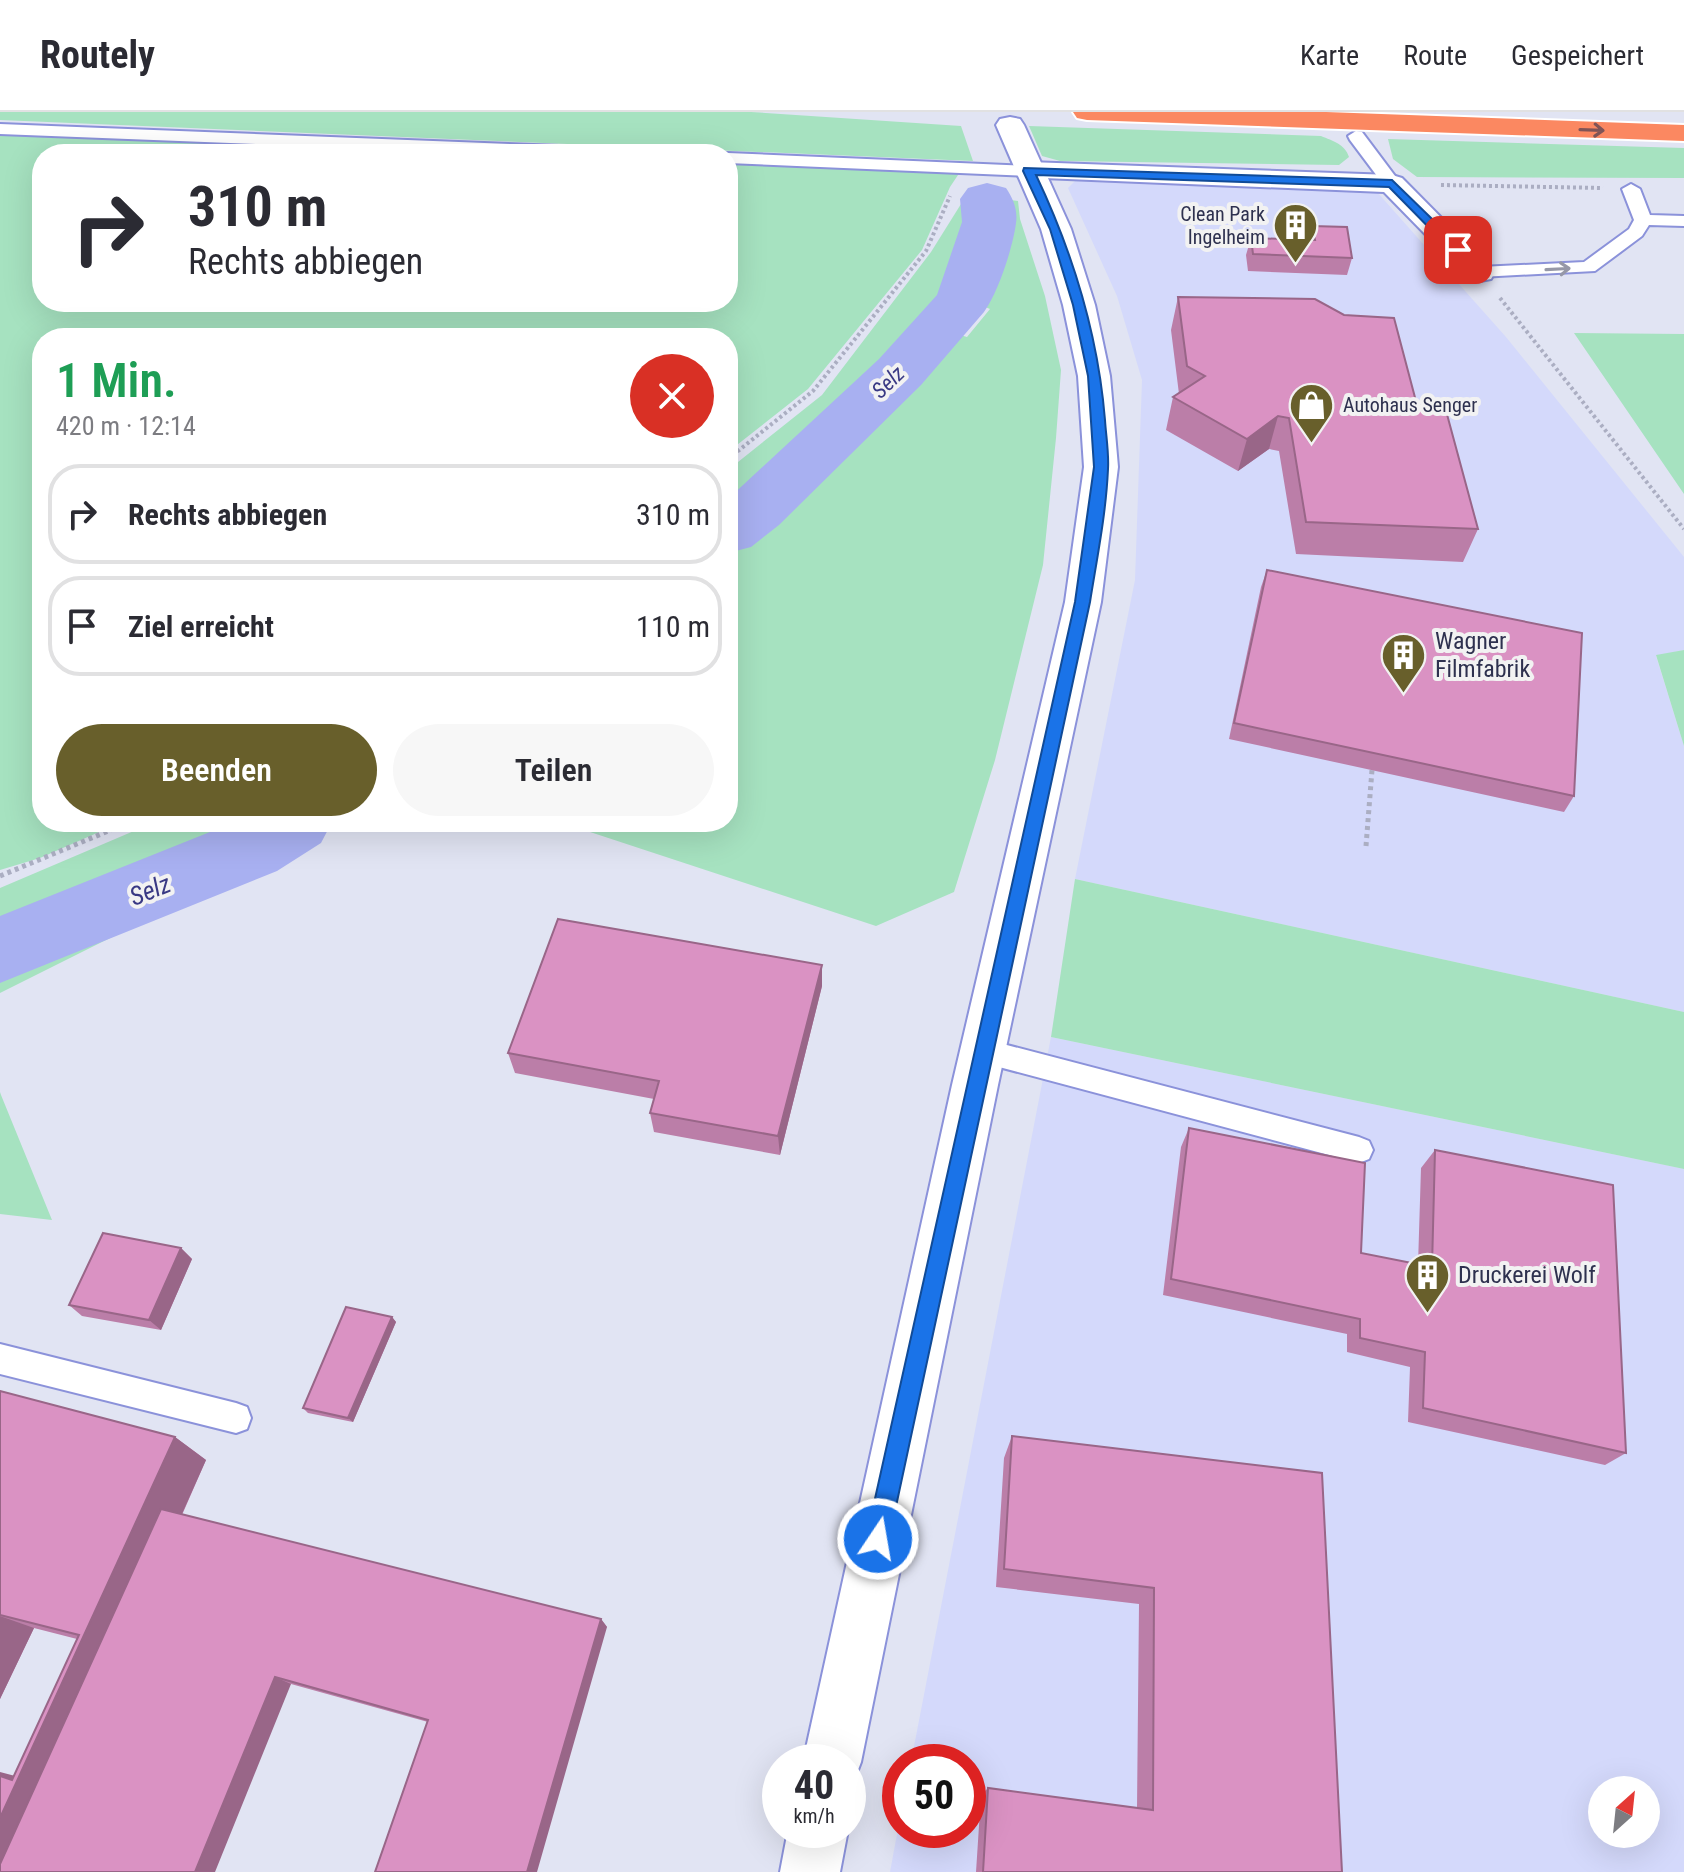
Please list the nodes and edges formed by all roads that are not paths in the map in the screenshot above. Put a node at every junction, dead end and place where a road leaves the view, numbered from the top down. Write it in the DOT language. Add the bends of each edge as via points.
graph roads {
  1 [pos="1087,112"];
  2 [pos="1010,125"];
  3 [pos="0,129"];
  4 [pos="1684,133"];
  5 [pos="1356,136"];
  6 [pos="381,144"];
  7 [pos="738,158"];
  8 [pos="1029,171"];
  9 [pos="1392,184"];
  10 [pos="1631,189"];
  11 [pos="1643,220"];
  12 [pos="1684,221"];
  13 [pos="1480,272"];
  14 [pos="984,1051"];
  15 [pos="1359,1150"];
  16 [pos="0,1359"];
  17 [pos="236,1418"];
  18 [pos="836,1744"];
  19 [pos="815,1848"];
  20 [pos="810,1872"];
  1 -- 4 [label="highway, one-way"];
  2 -- 8 [label="main road"];
  3 -- 6 [label="lane"];
  5 -- 9 [label="lane"];
  7 -- 8 [label="lane"];
  8 -- 9 [label="main road"];
  8 -- 14 [label="main road" via="1056,229 1079,305 1094,376 1101,467 1083,602"];
  9 -- 13 [label="main road"];
  10 -- 11 [label="lane"];
  11 -- 12 [label="lane"];
  13 -- 11 [label="lane, one-way" via="1589,267 1636,232"];
  14 -- 15 [label="lane"];
  14 -- 18 [label="main road"];
  16 -- 17 [label="lane"];
  19 -- 20 [label="main road"];
}
